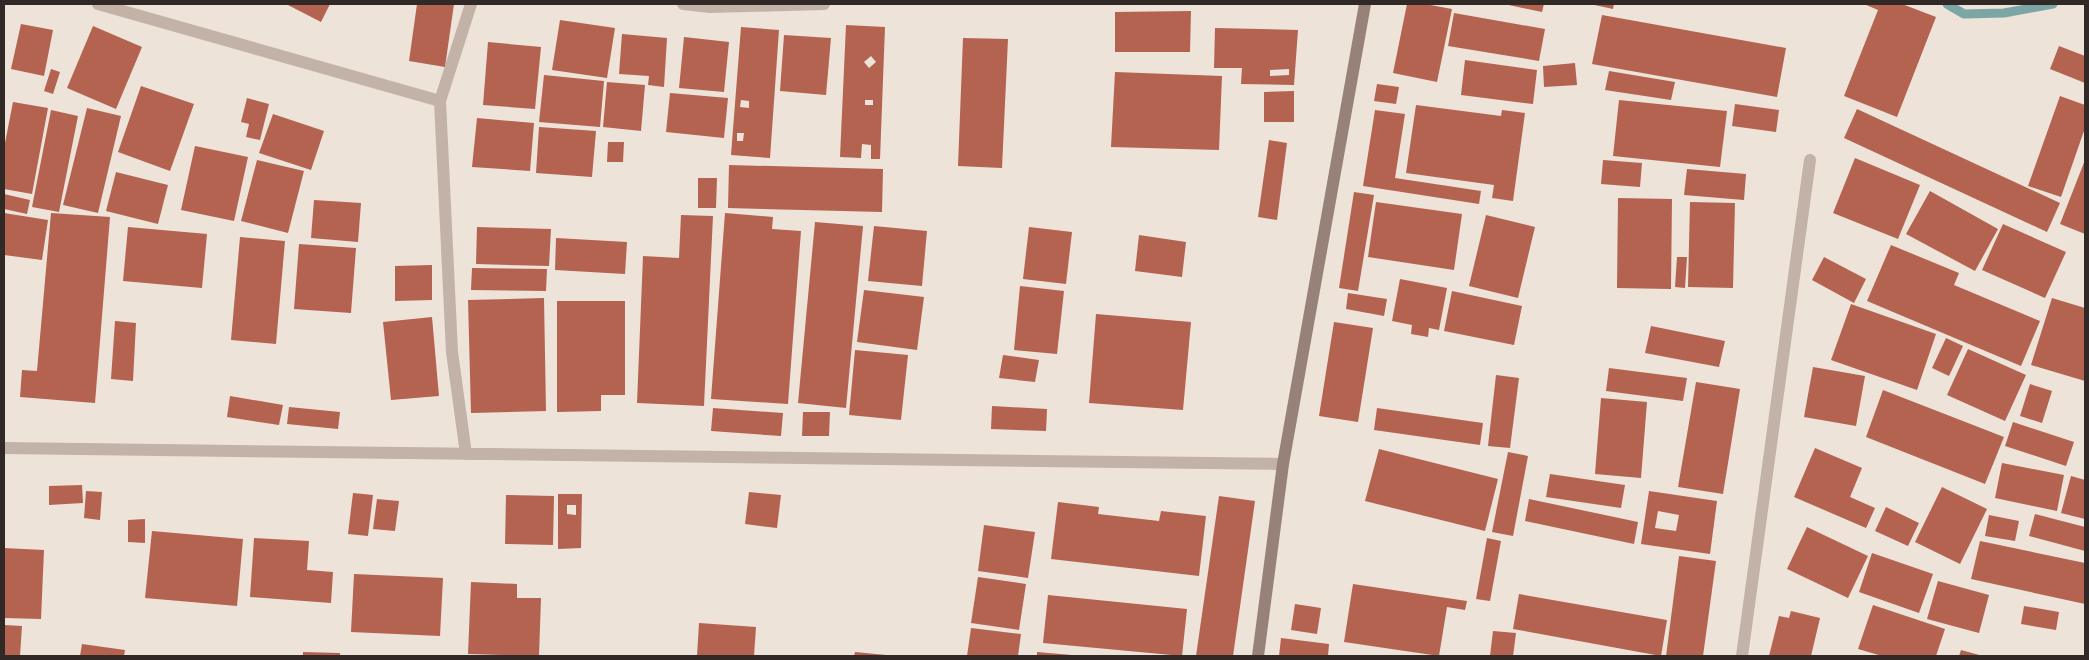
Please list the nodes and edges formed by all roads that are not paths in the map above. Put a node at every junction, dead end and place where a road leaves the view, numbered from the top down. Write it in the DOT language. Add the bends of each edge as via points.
graph roads {
  1 [pos="98,4"];
  2 [pos="471,4"];
  3 [pos="683,4"];
  4 [pos="824,4"];
  5 [pos="1365,4"];
  6 [pos="440,102"];
  7 [pos="1810,160"];
  8 [pos="4,448"];
  9 [pos="466,454"];
  10 [pos="1283,464"];
  11 [pos="1258,656"];
  12 [pos="1742,656"];
  1 -- 6 [label="street"];
  2 -- 6 [label="street"];
  3 -- 4 [label="street" via="710,7"];
  5 -- 10 [label="main road"];
  6 -- 9 [label="street" via="452,352"];
  7 -- 12 [label="street"];
  8 -- 9 [label="street"];
  9 -- 10 [label="street"];
  10 -- 11 [label="main road"];
}
